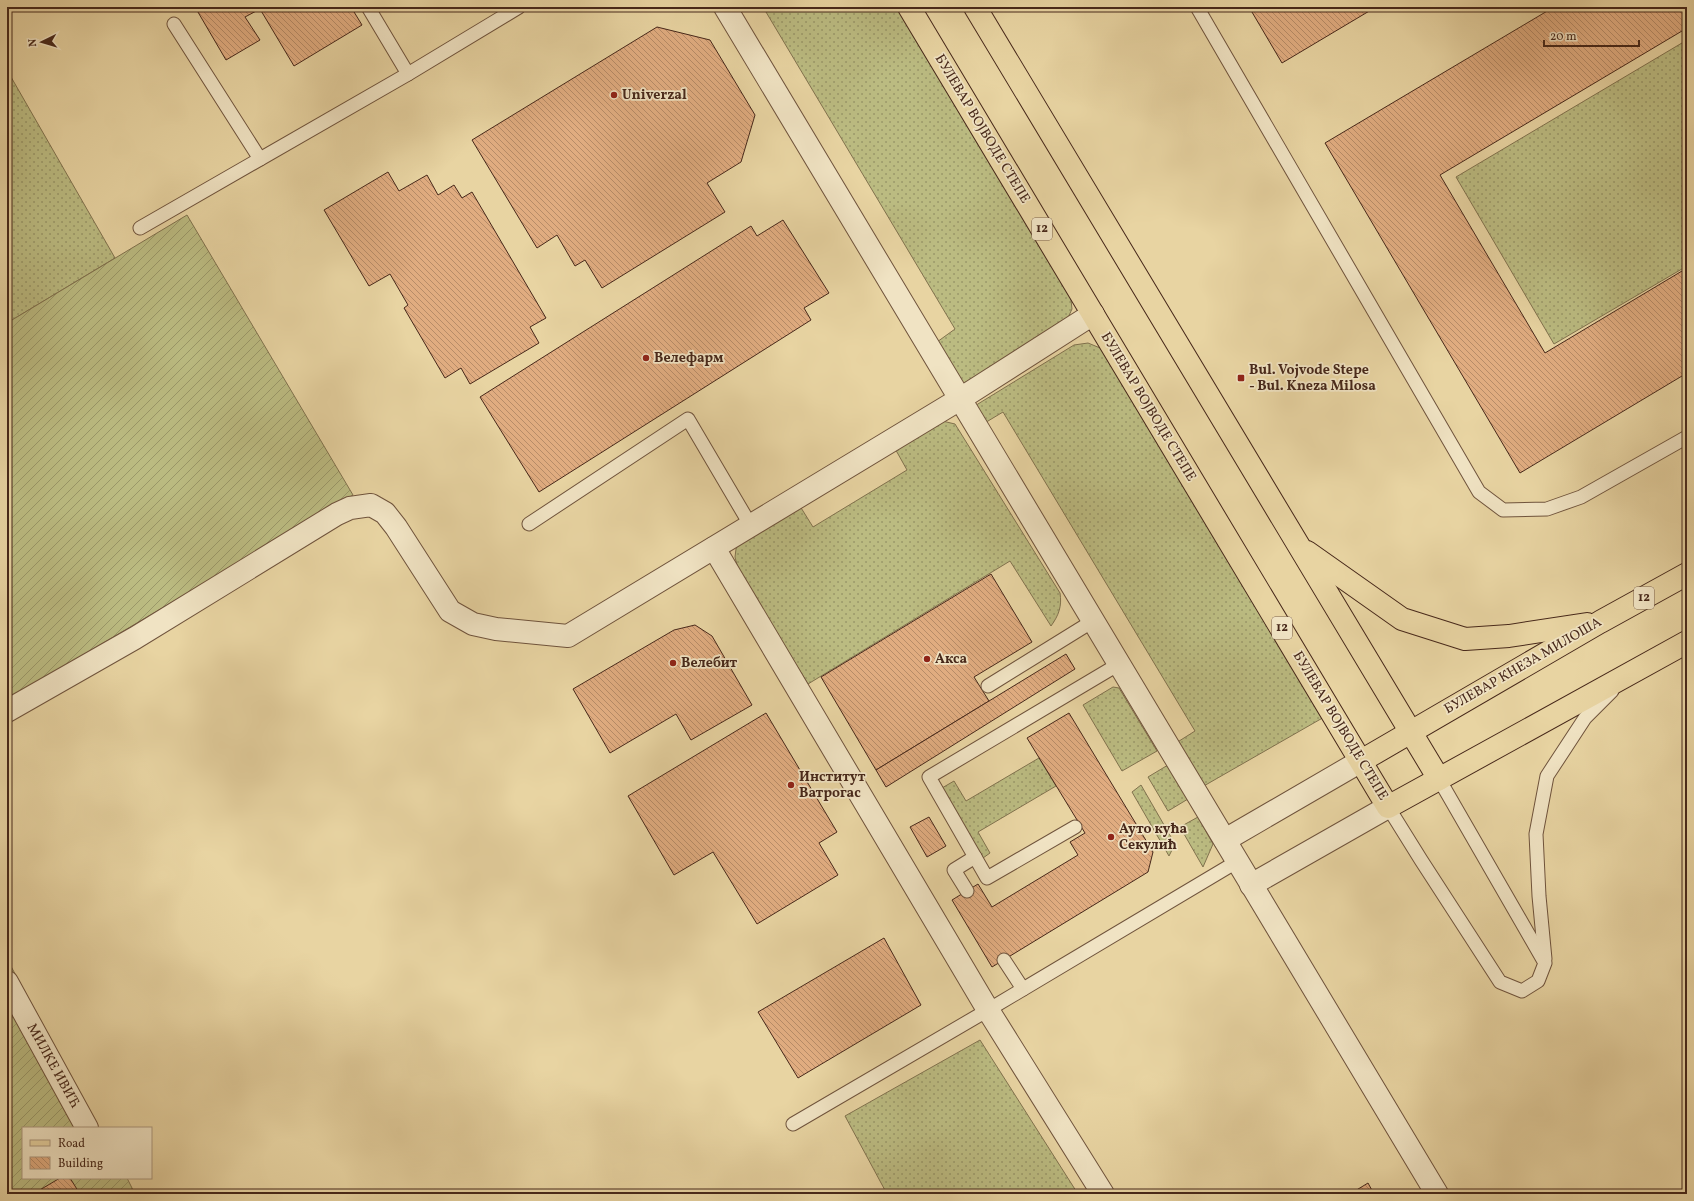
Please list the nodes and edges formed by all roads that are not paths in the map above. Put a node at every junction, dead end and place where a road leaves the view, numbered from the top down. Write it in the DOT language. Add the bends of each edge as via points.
graph roads {
  1 [pos="368,7"];
  2 [pos="519,7"];
  3 [pos="725,7"];
  4 [pos="909,7"];
  5 [pos="974,7"];
  6 [pos="1198,7"];
  7 [pos="174,24"];
  8 [pos="408,74"];
  9 [pos="260,158"];
  10 [pos="140,228"];
  11 [pos="1093,314"];
  12 [pos="960,399"];
  13 [pos="1687,437"];
  14 [pos="529,524"];
  15 [pos="751,526"];
  16 [pos="1299,546"];
  17 [pos="714,548"];
  18 [pos="1687,574"];
  19 [pos="1093,621"];
  20 [pos="1600,622"];
  21 [pos="1687,642"];
  22 [pos="1119,664"];
  23 [pos="1628,675"];
  24 [pos="988,686"];
  25 [pos="7,711"];
  26 [pos="1410,732"];
  27 [pos="1361,761"];
  28 [pos="1439,779"];
  29 [pos="1388,807"];
  30 [pos="1075,827"];
  31 [pos="1224,840"];
  32 [pos="975,857"];
  33 [pos="1238,861"];
  34 [pos="1251,885"];
  35 [pos="967,891"];
  36 [pos="1004,960"];
  37 [pos="1545,963"];
  38 [pos="7,982"];
  39 [pos="1022,989"];
  40 [pos="988,1010"];
  41 [pos="793,1124"];
  42 [pos="86,1127"];
  43 [pos="1103,1194"];
  44 [pos="1437,1194"];
  1 -- 8 [label="lane"];
  2 -- 8 [label="lane"];
  3 -- 12 [label="street"];
  4 -- 11 [label="main road, БУЛЕВАР ВОЈВОДЕ СТЕПЕ / 12"];
  5 -- 16 [label="main road, 12"];
  6 -- 13 [label="lane" via="1479,492 1503,510 1547,509 1581,497"];
  7 -- 9 [label="lane"];
  8 -- 9 [label="lane"];
  9 -- 10 [label="lane"];
  11 -- 12 [label="street"];
  11 -- 27 [label="main road, БУЛЕВАР ВОЈВОДЕ СТЕПЕ / 12"];
  12 -- 15 [label="street"];
  12 -- 19 [label="street"];
  14 -- 15 [label="lane" via="688,419"];
  15 -- 17 [label="street"];
  16 -- 20 [label="main road, 12" via="1402,619 1465,639 1509,636"];
  16 -- 26 [label="main road"];
  17 -- 25 [label="street" via="568,636 503,630 473,624 450,612 385,513 370,505 350,508 266,556 135,638"];
  17 -- 40 [label="street"];
  18 -- 20 [label="main road, БУЛЕВАР КНЕЗА МИЛОША / 12"];
  19 -- 22 [label="street"];
  19 -- 24 [label="lane"];
  20 -- 26 [label="main road, БУЛЕВАР КНЕЗА МИЛОША"];
  21 -- 23 [label="main road"];
  22 -- 31 [label="street"];
  22 -- 32 [label="lane" via="928,777"];
  23 -- 28 [label="main road"];
  23 -- 37 [label="lane" via="1585,718 1547,776 1536,834"];
  26 -- 27 [label="main road, БУЛЕВАР КНЕЗА МИЛОША"];
  26 -- 28 [label="main road"];
  27 -- 29 [label="main road, БУЛЕВАР ВОЈВОДЕ СТЕПЕ / 12"];
  27 -- 31 [label="street"];
  28 -- 29 [label="main road"];
  28 -- 37 [label="lane"];
  29 -- 34 [label="street"];
  29 -- 37 [label="lane" via="1500,982 1522,991 1538,981"];
  30 -- 32 [label="lane" via="987,878"];
  31 -- 33 [label="street"];
  32 -- 35 [label="lane" via="954,870"];
  33 -- 34 [label="street"];
  33 -- 39 [label="lane"];
  34 -- 44 [label="street"];
  36 -- 39 [label="lane"];
  38 -- 42 [label="street, МИЛКЕ ИВИЋ"];
  39 -- 40 [label="lane"];
  40 -- 41 [label="lane"];
  40 -- 43 [label="street"];
}
